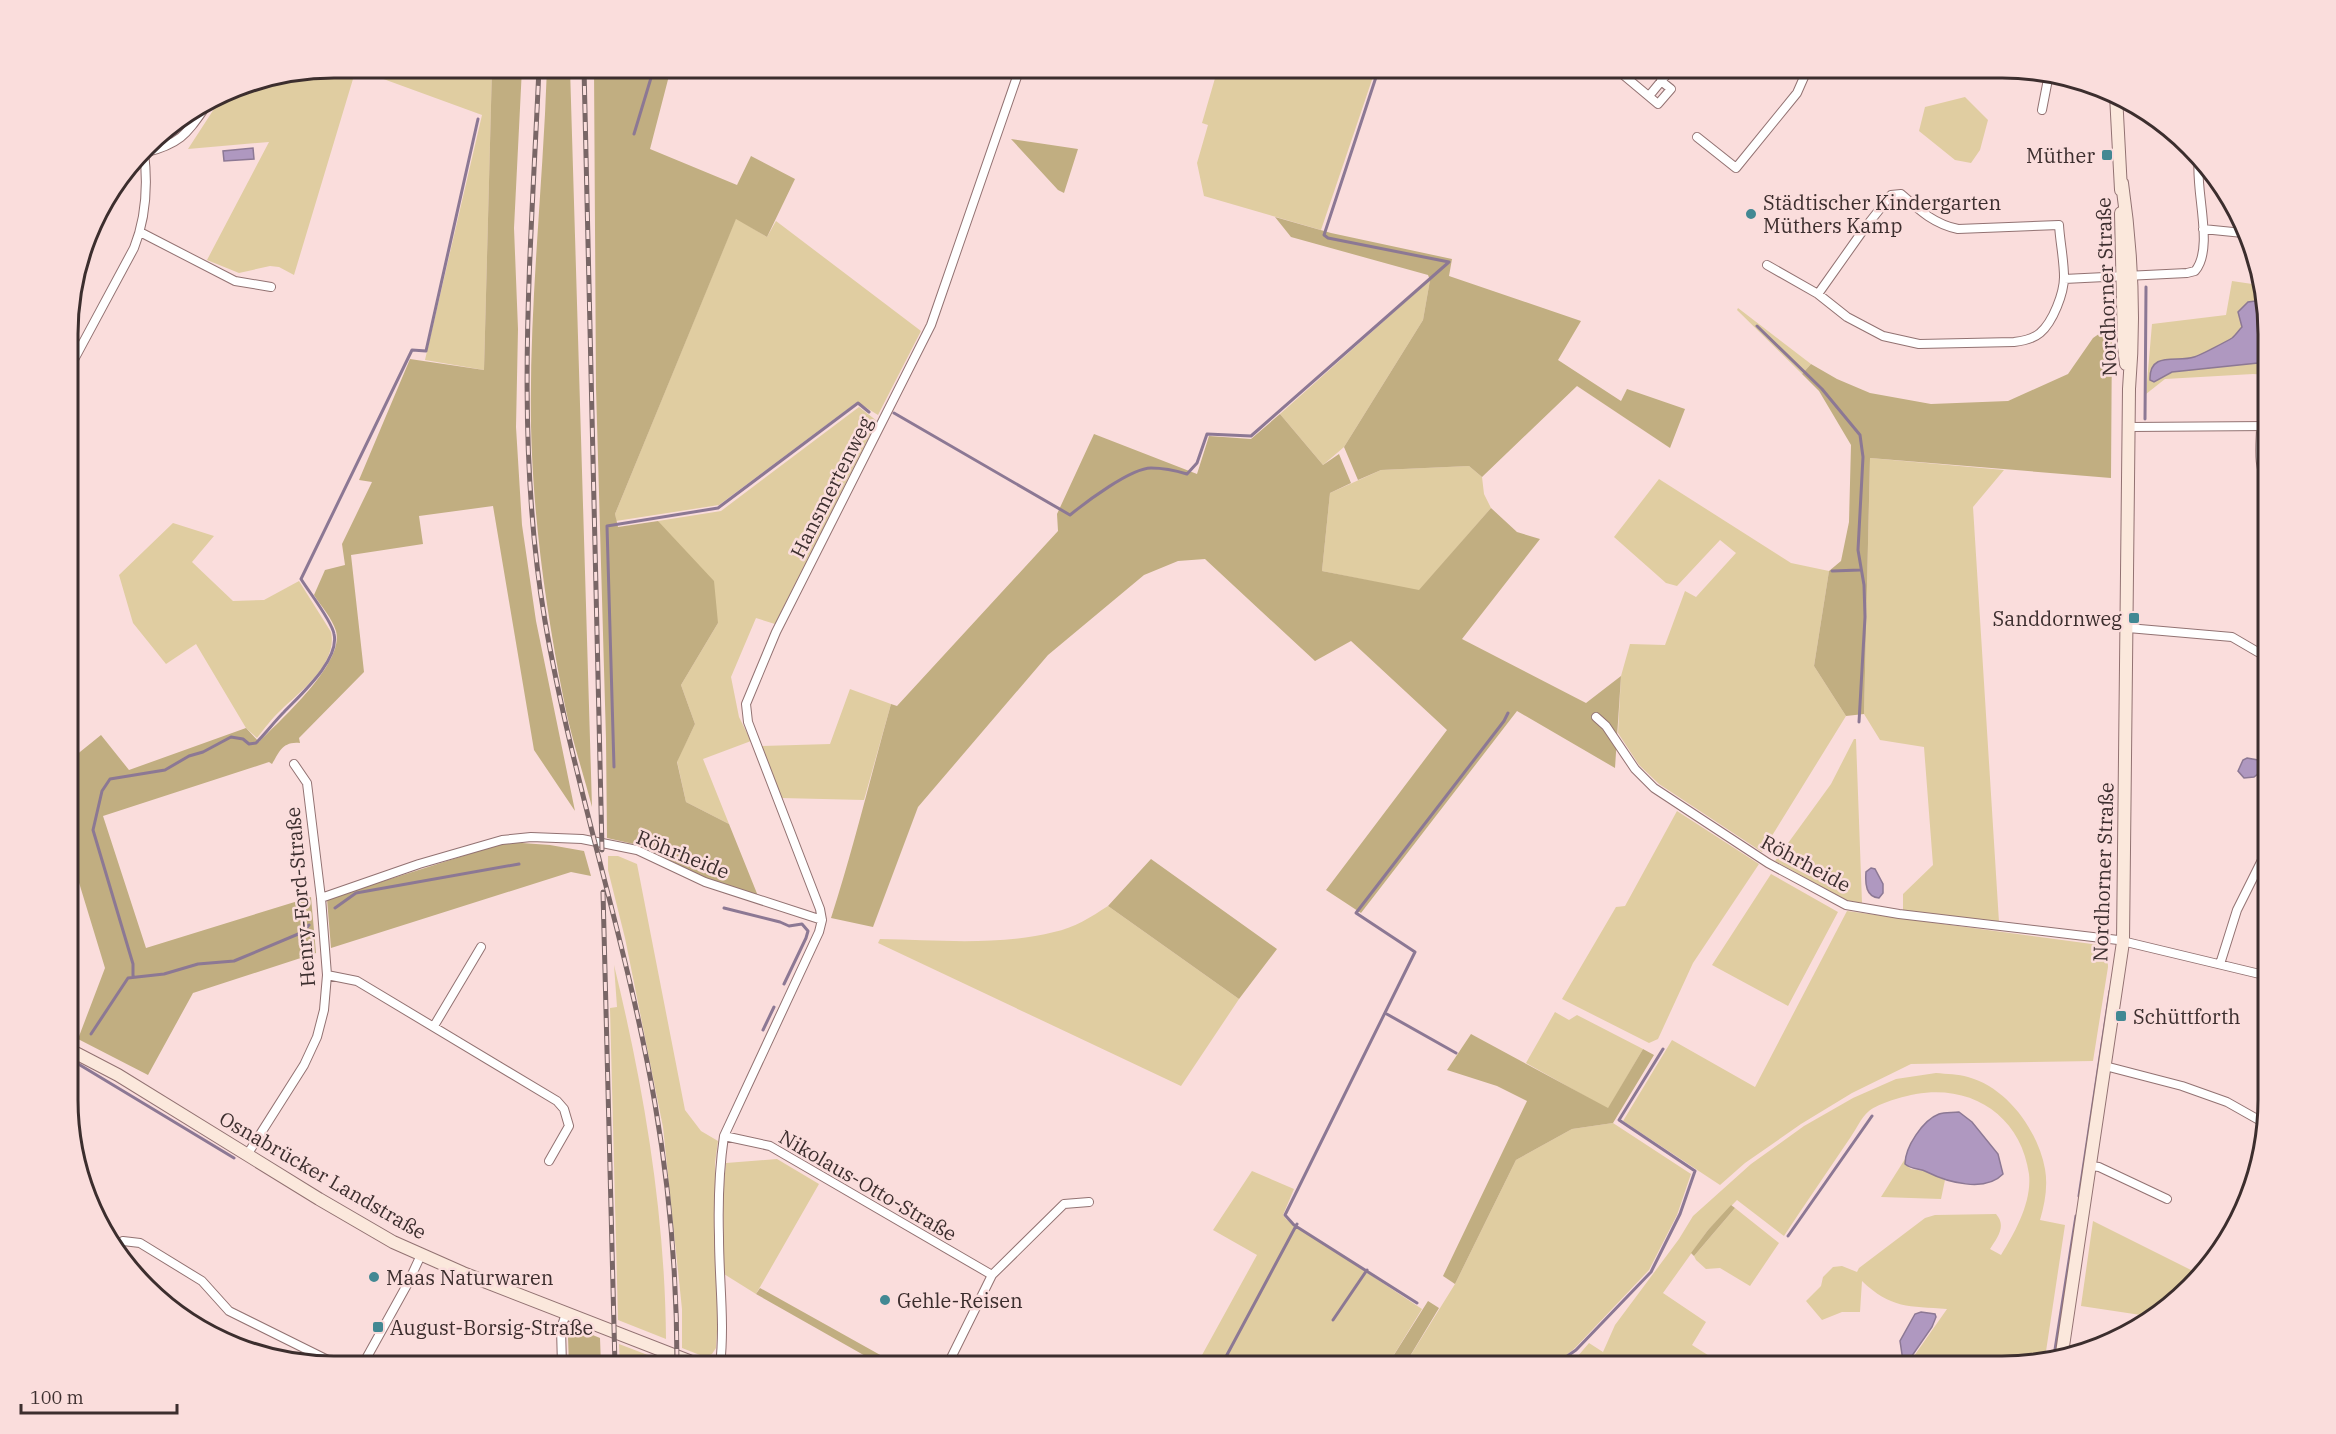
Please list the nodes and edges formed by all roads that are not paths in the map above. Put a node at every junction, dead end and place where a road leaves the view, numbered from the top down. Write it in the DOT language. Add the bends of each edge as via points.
graph roads {
  1 [pos="1017,78"];
  2 [pos="1627,78"];
  3 [pos="1664,78"];
  4 [pos="1804,78"];
  5 [pos="2047,82"];
  6 [pos="2117,105"];
  7 [pos="2042,110"];
  8 [pos="198,117"];
  9 [pos="1697,137"];
  10 [pos="156,150"];
  11 [pos="145,161"];
  12 [pos="2199,170"];
  13 [pos="2203,229"];
  14 [pos="140,232"];
  15 [pos="2237,232"];
  16 [pos="1767,265"];
  17 [pos="2128,276"];
  18 [pos="2064,279"];
  19 [pos="271,287"];
  20 [pos="1818,294"];
  21 [pos="78,352"];
  22 [pos="2258,427"];
  23 [pos="2130,428"];
  24 [pos="2128,628"];
  25 [pos="2258,652"];
  26 [pos="1596,717"];
  27 [pos="294,764"];
  28 [pos="2258,868"];
  29 [pos="321,898"];
  30 [pos="822,920"];
  31 [pos="2123,942"];
  32 [pos="481,947"];
  33 [pos="2220,964"];
  34 [pos="2258,974"];
  35 [pos="327,975"];
  36 [pos="434,1026"];
  37 [pos="78,1054"];
  38 [pos="2105,1066"];
  39 [pos="2257,1119"];
  40 [pos="724,1136"];
  41 [pos="247,1155"];
  42 [pos="549,1161"];
  43 [pos="2090,1166"];
  44 [pos="2167,1199"];
  45 [pos="1089,1202"];
  46 [pos="123,1241"];
  47 [pos="421,1255"];
  48 [pos="992,1275"];
  49 [pos="566,1314"];
  50 [pos="2062,1349"];
  51 [pos="318,1355"];
  52 [pos="368,1356"];
  53 [pos="562,1356"];
  54 [pos="676,1356"];
  55 [pos="721,1356"];
  56 [pos="952,1356"];
  1 -- 30 [label="street, Hansmertenweg" via="931,325 776,632 747,704 748,722"];
  2 -- 3 [label="street" via="1649,96"];
  4 -- 9 [label="street" via="1797,93 1736,168"];
  5 -- 7 [label="street"];
  6 -- 17 [label="street, Nordhorner Straße" via="2130,236"];
  8 -- 10 [label="street" via="185,135"];
  11 -- 14 [label="street" via="147,189"];
  12 -- 13 [label="street"];
  13 -- 15 [label="street"];
  13 -- 17 [label="street" via="2204,256 2195,271"];
  14 -- 19 [label="street" via="235,281"];
  14 -- 21 [label="street"];
  16 -- 20 [label="street"];
  17 -- 18 [label="street"];
  17 -- 23 [label="street, Nordhorner Straße" via="2133,347"];
  18 -- 20 [label="street" via="2046,327 2034,337 2014,342 1919,344 1893,339 1847,317"];
  18 -- 20 [label="street" via="2059,225 1951,228 1929,218 1896,194 1891,195 1864,229"];
  22 -- 23 [label="street"];
  23 -- 24 [label="street, Nordhorner Straße"];
  24 -- 25 [label="street" via="2232,637"];
  24 -- 31 [label="street, Nordhorner Straße"];
  26 -- 31 [label="street, Röhrheide" via="1654,788 1768,863 1846,905"];
  27 -- 29 [label="street, Henry-Ford-Straße" via="307,783"];
  28 -- 33 [label="street" via="2237,910"];
  29 -- 30 [label="street, Röhrheide" via="502,840 561,838 637,850 705,882"];
  29 -- 35 [label="street, Henry-Ford-Straße"];
  30 -- 40 [label="street"];
  31 -- 33 [label="street, Röhrheide"];
  31 -- 38 [label="street, Nordhorner Straße"];
  32 -- 36 [label="street"];
  33 -- 34 [label="street, Röhrheide"];
  35 -- 36 [label="street" via="357,981"];
  35 -- 41 [label="street, Henry-Ford-Straße" via="317,1037 304,1065"];
  36 -- 42 [label="street" via="564,1109 569,1126"];
  37 -- 41 [label="street, Osnabrücker Landstraße"];
  38 -- 39 [label="street" via="2209,1095"];
  38 -- 43 [label="street, Nordhorner Straße"];
  40 -- 48 [label="street, Nikolaus-Otto-Straße" via="770,1146"];
  40 -- 55 [label="street" via="719,1238 724,1322"];
  41 -- 47 [label="street, Osnabrücker Landstraße"];
  43 -- 44 [label="street"];
  43 -- 50 [label="street, Nordhorner Straße"];
  45 -- 48 [label="street" via="1064,1204"];
  46 -- 51 [label="street" via="140,1243 202,1281 229,1311"];
  47 -- 49 [label="street, Osnabrücker Landstraße"];
  47 -- 52 [label="street"];
  48 -- 56 [label="street"];
  49 -- 53 [label="street" via="561,1328"];
  49 -- 54 [label="street, Osnabrücker Landstraße"];
}
